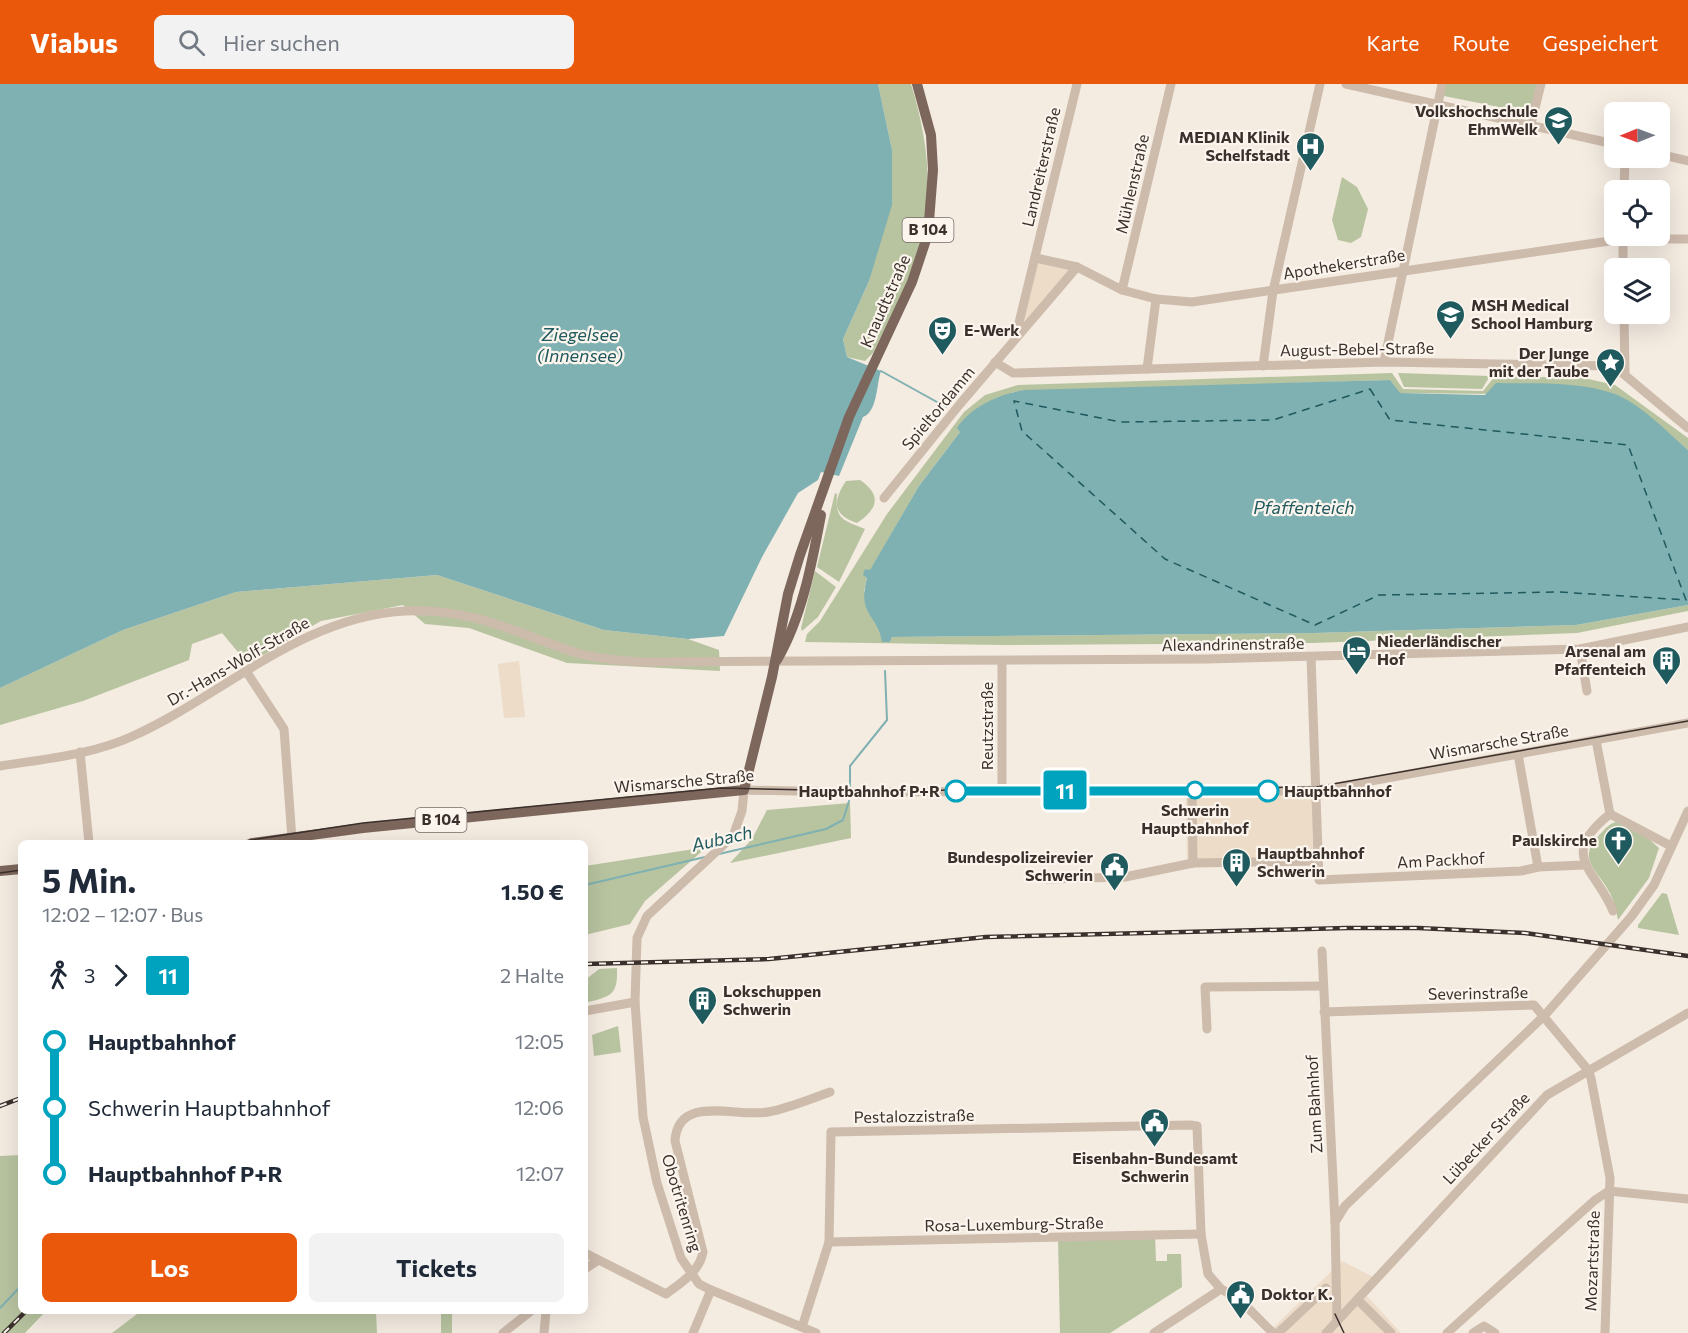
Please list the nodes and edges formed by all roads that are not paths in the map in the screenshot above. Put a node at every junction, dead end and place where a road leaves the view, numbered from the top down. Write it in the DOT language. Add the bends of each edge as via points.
graph roads {
  1 [pos="917,84"];
  2 [pos="1077,84"];
  3 [pos="1171,84"];
  4 [pos="1320,84"];
  5 [pos="1346,84"];
  6 [pos="1442,84"];
  7 [pos="1541,84"];
  8 [pos="1437,104"];
  9 [pos="1532,124"];
  10 [pos="1604,142"];
  11 [pos="1670,155"];
  12 [pos="1687,157"];
  13 [pos="1670,238"];
  14 [pos="1688,239"];
  15 [pos="1604,240"];
  16 [pos="1036,258"];
  17 [pos="1077,267"];
  18 [pos="1404,270"];
  19 [pos="1122,290"];
  20 [pos="1273,291"];
  21 [pos="1156,299"];
  22 [pos="1624,324"];
  23 [pos="1016,338"];
  24 [pos="995,362"];
  25 [pos="1384,362"];
  26 [pos="1263,366"];
  27 [pos="1147,369"];
  28 [pos="1625,373"];
  29 [pos="1688,428"];
  30 [pos="884,498"];
  31 [pos="1688,627"];
  32 [pos="1580,649"];
  33 [pos="1311,657"];
  34 [pos="1002,661"];
  35 [pos="776,662"];
  36 [pos="246,671"];
  37 [pos="1587,691"];
  38 [pos="1688,723"];
  39 [pos="1596,740"];
  40 [pos="80,752"];
  41 [pos="1518,754"];
  42 [pos="0,766"];
  43 [pos="744,790"];
  44 [pos="1192,790"];
  45 [pos="1316,790"];
  46 [pos="1002,791"];
  47 [pos="1688,811"];
  48 [pos="1610,814"];
  49 [pos="292,838"];
  50 [pos="89,840"];
  51 [pos="276,840"];
  52 [pos="1671,846"];
  53 [pos="1318,861"];
  54 [pos="1193,863"];
  55 [pos="1584,865"];
  56 [pos="1538,867"];
  57 [pos="18,869"];
  58 [pos="0,871"];
  59 [pos="1047,879"];
  60 [pos="1613,911"];
  61 [pos="1322,951"];
  62 [pos="1323,986"];
  63 [pos="635,1002"];
  64 [pos="588,1010"];
  65 [pos="1324,1012"];
  66 [pos="1688,1013"];
  67 [pos="1545,1015"];
  68 [pos="1207,1029"];
  69 [pos="1588,1070"];
  70 [pos="830,1092"];
  71 [pos="1609,1191"];
  72 [pos="1688,1199"];
  73 [pos="1335,1222"];
  74 [pos="1201,1234"];
  75 [pos="829,1242"];
  76 [pos="588,1255"];
  77 [pos="597,1261"];
  78 [pos="588,1267"];
  79 [pos="691,1274"];
  80 [pos="1326,1288"];
  81 [pos="1221,1289"];
  82 [pos="711,1290"];
  83 [pos="1358,1300"];
  84 [pos="527,1314"];
  85 [pos="546,1314"];
  86 [pos="1337,1322"];
  87 [pos="802,1327"];
  88 [pos="503,1333"];
  89 [pos="544,1333"];
  90 [pos="693,1333"];
  91 [pos="816,1333"];
  92 [pos="1154,1333"];
  93 [pos="1274,1333"];
  94 [pos="1278,1333"];
  95 [pos="1326,1333"];
  96 [pos="1390,1333"];
  97 [pos="1447,1333"];
  98 [pos="1473,1333"];
  99 [pos="1495,1333"];
  100 [pos="1605,1333"];
  1 -- 35 [label="main road, Knaudtstraße / B 104" via="931,135 933,170 928,234 909,289 849,417 788,594"];
  2 -- 16 [label="street, Landreiterstraße"];
  3 -- 19 [label="street, Mühlenstraße"];
  4 -- 20 [label="street"];
  5 -- 8 [label="street"];
  6 -- 8 [label="street"];
  7 -- 9 [label="street"];
  8 -- 9 [label="street"];
  8 -- 18 [label="street"];
  9 -- 10 [label="street"];
  11 -- 12 [label="street"];
  13 -- 14 [label="street, Apothekerstraße"];
  15 -- 18 [label="street, Apothekerstraße"];
  16 -- 17 [label="street, Apothekerstraße"];
  16 -- 23 [label="street, Landreiterstraße"];
  17 -- 19 [label="street, Apothekerstraße"];
  17 -- 23 [label="street, Spieltordamm"];
  18 -- 20 [label="street, Apothekerstraße"];
  18 -- 25 [label="street"];
  19 -- 21 [label="street, Apothekerstraße"];
  20 -- 21 [label="street, Apothekerstraße" via="1192,302"];
  20 -- 26 [label="street"];
  21 -- 27 [label="street"];
  22 -- 28 [label="street"];
  23 -- 24 [label="street, Spieltordamm"];
  24 -- 27 [label="street, August-Bebel-Straße" via="1013,373"];
  24 -- 30 [label="street, Spieltordamm"];
  25 -- 26 [label="street, August-Bebel-Straße"];
  25 -- 28 [label="street, August-Bebel-Straße" via="1614,366"];
  26 -- 27 [label="street, August-Bebel-Straße"];
  28 -- 29 [label="street, August-Bebel-Straße"];
  31 -- 32 [label="street, Alexandrinenstraße"];
  32 -- 33 [label="street, Alexandrinenstraße"];
  32 -- 37 [label="street"];
  33 -- 34 [label="street, Alexandrinenstraße"];
  33 -- 45 [label="street"];
  34 -- 35 [label="street, Alexandrinenstraße"];
  34 -- 46 [label="street, Reutzstraße"];
  35 -- 36 [label="street, Dr.-Hans-Wolf-Straße" via="640,663 578,653 477,616 408,611 342,621"];
  35 -- 43 [label="main road, B 104"];
  36 -- 40 [label="street, Dr.-Hans-Wolf-Straße" via="204,700 131,737"];
  36 -- 49 [label="street" via="284,729"];
  38 -- 39 [label="street, Wismarsche Straße"];
  39 -- 41 [label="street, Wismarsche Straße"];
  39 -- 48 [label="street"];
  40 -- 42 [label="street, Dr.-Hans-Wolf-Straße"];
  40 -- 50 [label="street"];
  41 -- 45 [label="street, Wismarsche Straße"];
  41 -- 56 [label="street"];
  43 -- 46 [label="street, Wismarsche Straße"];
  43 -- 49 [label="main road, Wismarsche Straße / B 104" via="524,810"];
  43 -- 63 [label="street, Obotritenring" via="739,824 733,836 647,916 637,938"];
  44 -- 45 [label="street, Wismarsche Straße"];
  44 -- 46 [label="street, Wismarsche Straße"];
  44 -- 54 [label="street"];
  45 -- 53 [label="street"];
  47 -- 52 [label="street"];
  48 -- 52 [label="street"];
  48 -- 55 [label="street" via="1587,839"];
  49 -- 51 [label="main road, Wismarsche Straße / B 104"];
  52 -- 67 [label="street" via="1654,885"];
  53 -- 54 [label="street"];
  53 -- 56 [label="street, Am Packhof" via="1319,880"];
  54 -- 59 [label="street" via="1125,877"];
  55 -- 56 [label="street, Am Packhof"];
  55 -- 60 [label="street"];
  57 -- 58 [label="main road"];
  61 -- 62 [label="street, Zum Bahnhof"];
  62 -- 65 [label="street, Zum Bahnhof"];
  62 -- 68 [label="street" via="1205,987"];
  63 -- 64 [label="street"];
  63 -- 79 [label="street, Obotritenring" via="643,1117 674,1240"];
  65 -- 67 [label="street, Severinstraße" via="1534,1005"];
  65 -- 73 [label="street, Zum Bahnhof"];
  66 -- 69 [label="street, Lübecker Straße"];
  67 -- 69 [label="street, Severinstraße"];
  67 -- 73 [label="street" via="1346,1206"];
  69 -- 71 [label="street, Severinstraße" via="1610,1178"];
  69 -- 83 [label="street, Lübecker Straße" via="1547,1095"];
  70 -- 79 [label="street" via="766,1113 701,1111 678,1124 675,1141 703,1252 701,1262"];
  71 -- 72 [label="street"];
  71 -- 97 [label="street"];
  71 -- 100 [label="street, Mozartstraße"];
  73 -- 86 [label="street, Zum Bahnhof"];
  74 -- 75 [label="street, Rosa-Luxemburg-Straße"];
  74 -- 75 [label="street, Pestalozzistraße" via="1197,1126 831,1132"];
  74 -- 81 [label="street" via="1208,1274"];
  75 -- 87 [label="street, Pestalozzistraße"];
  76 -- 77 [label="street"];
  77 -- 78 [label="street"];
  77 -- 79 [label="street" via="666,1294"];
  79 -- 82 [label="street, Obotritenring"];
  80 -- 94 [label="street"];
  81 -- 92 [label="street"];
  81 -- 93 [label="street" via="1239,1299"];
  82 -- 87 [label="street, Obotritenring"];
  82 -- 90 [label="street"];
  83 -- 86 [label="street, Lübecker Straße"];
  83 -- 96 [label="street"];
  84 -- 88 [label="street"];
  85 -- 89 [label="street"];
  86 -- 95 [label="street, Lübecker Straße"];
  87 -- 91 [label="street, Obotritenring"];
  98 -- 99 [label="street" via="1484,1326"];
}
